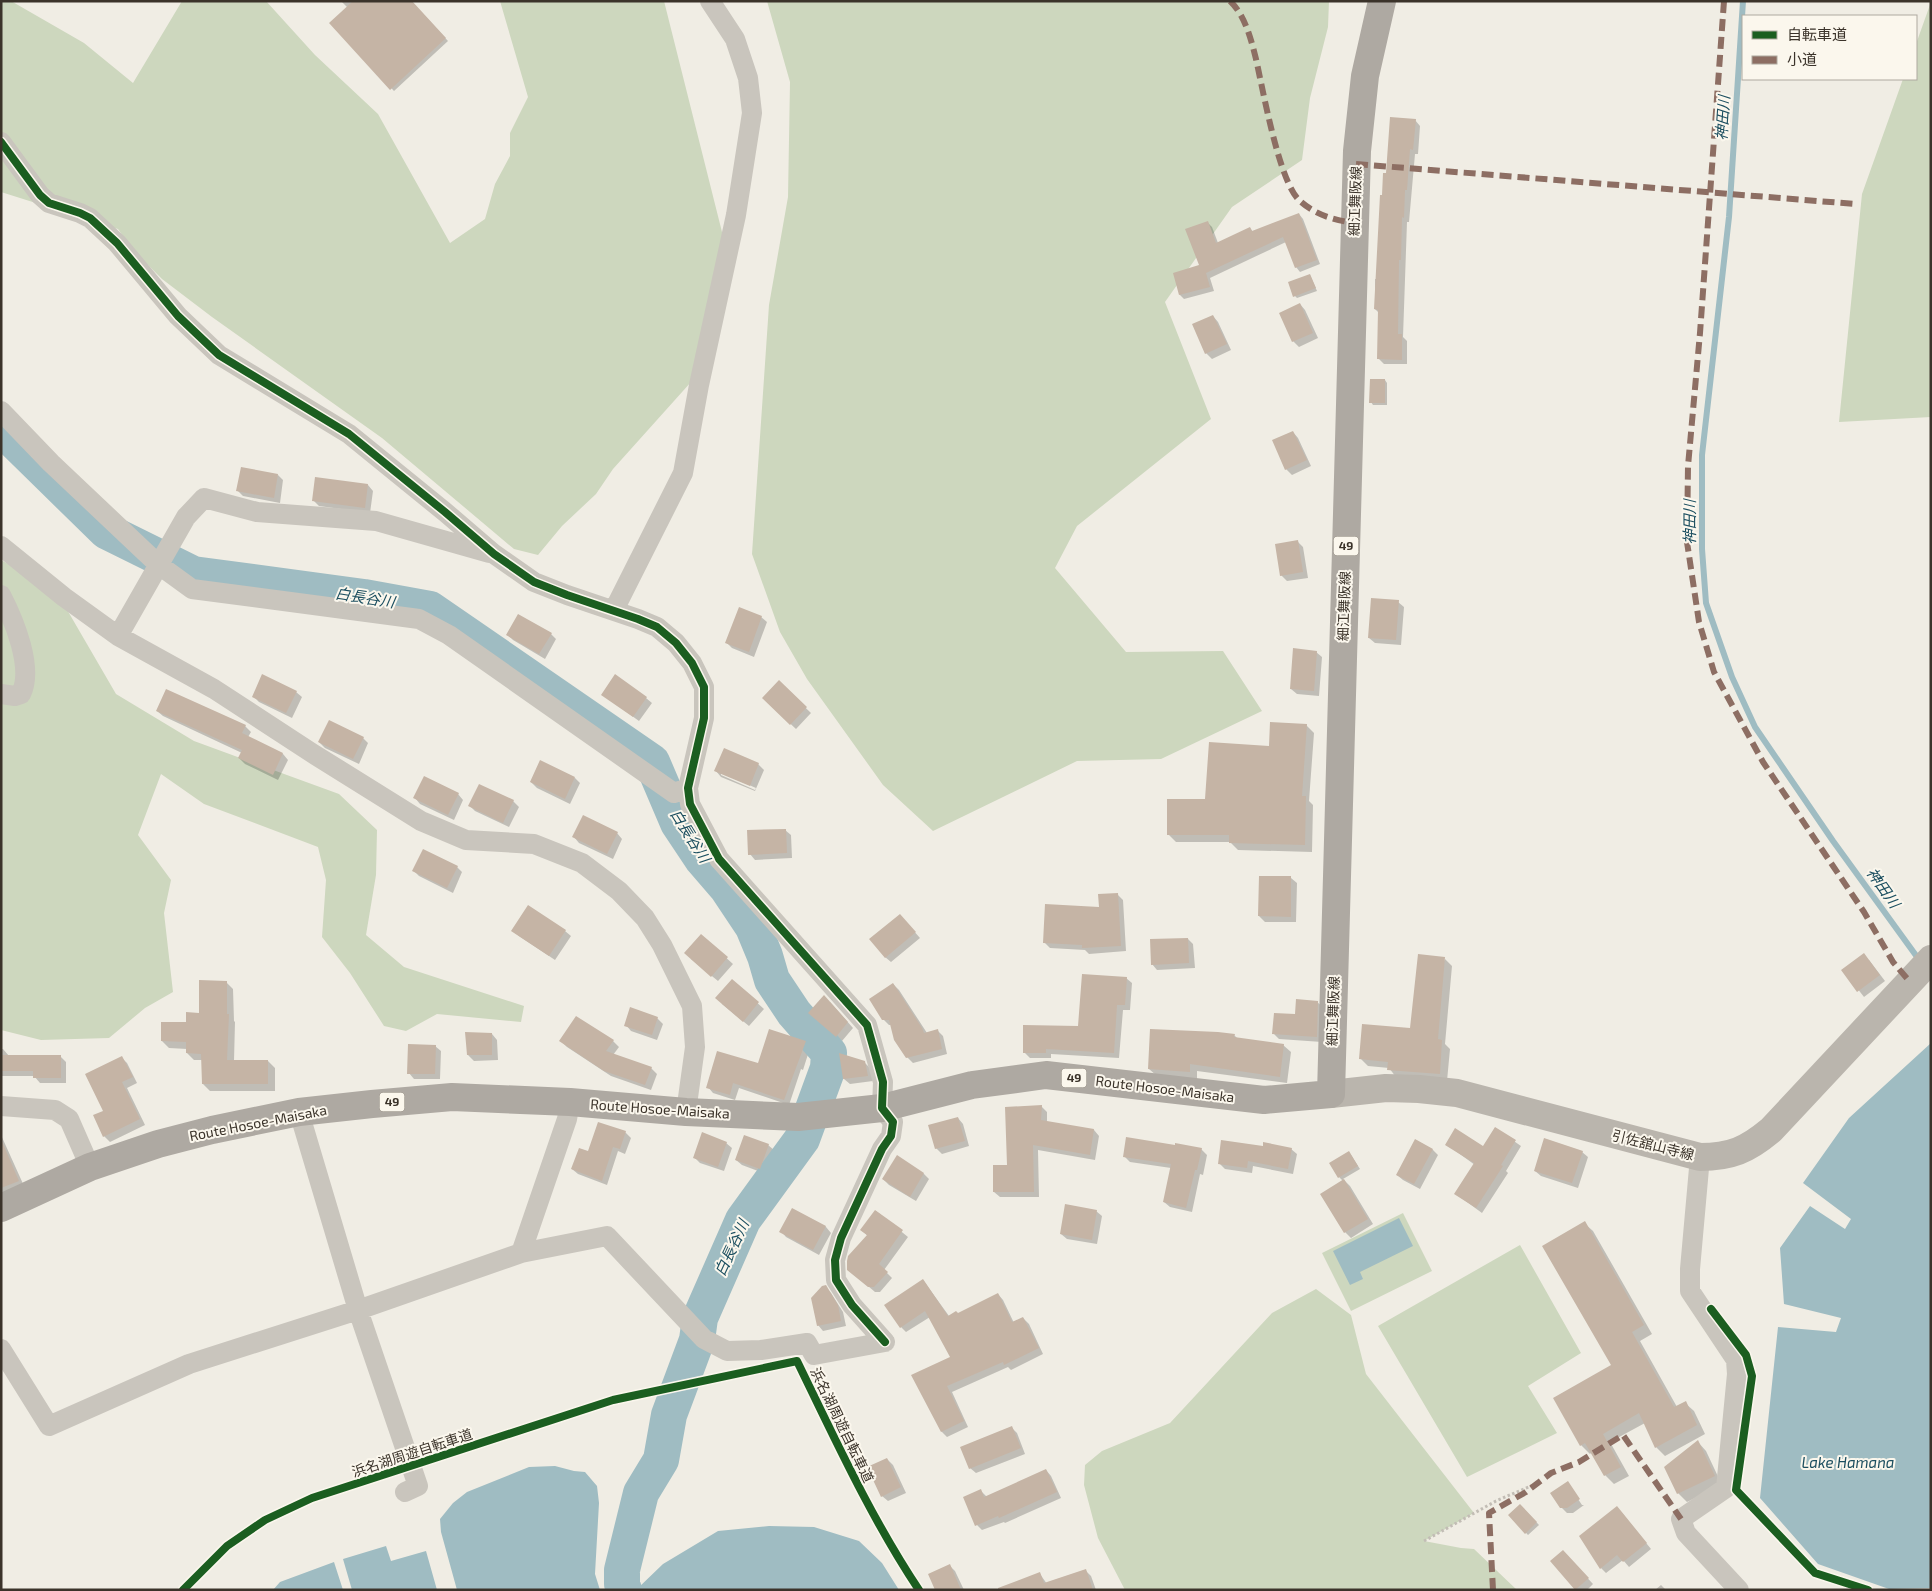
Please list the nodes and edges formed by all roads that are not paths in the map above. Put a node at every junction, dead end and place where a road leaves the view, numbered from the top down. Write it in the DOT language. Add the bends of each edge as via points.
graph roads {
  1 [pos="710,1"];
  2 [pos="1382,1"];
  3 [pos="1,142"];
  4 [pos="1,411"];
  5 [pos="1,546"];
  6 [pos="494,554"];
  7 [pos="159,565"];
  8 [pos="1,595"];
  9 [pos="614,610"];
  10 [pos="118,636"];
  11 [pos="1,694"];
  12 [pos="688,788"];
  13 [pos="1930,960"];
  14 [pos="1331,1094"];
  15 [pos="570,1102"];
  16 [pos="1,1106"];
  17 [pos="882,1108"];
  18 [pos="299,1112"];
  19 [pos="686,1112"];
  20 [pos="1700,1157"];
  21 [pos="90,1167"];
  22 [pos="1,1208"];
  23 [pos="521,1253"];
  24 [pos="358,1310"];
  25 [pos="1,1349"];
  26 [pos="405,1492"];
  27 [pos="1739,1590"];
  1 -- 9 [label="street" via="735,39 748,78 752,114 736,215 683,473"];
  2 -- 14 [label="main road, 細江舞阪線 / 49" via="1364,76 1357,150"];
  3 -- 6 [label="street" via="40,195 49,203 90,218 117,243 178,316 219,355 350,434"];
  4 -- 7 [label="street"];
  5 -- 10 [label="street"];
  6 -- 7 [label="street" via="376,521 257,512 204,498 186,518"];
  6 -- 9 [label="street" via="534,582"];
  7 -- 10 [label="street"];
  7 -- 12 [label="street" via="192,589 419,619 449,635 674,792"];
  8 -- 11 [label="street" via="10,612 26,673 21,694"];
  9 -- 12 [label="street" via="657,627 676,643 692,663 704,687 704,718"];
  10 -- 19 [label="street" via="214,689 420,821 466,840 534,844 582,863 619,891 645,918 692,1006 695,1047"];
  12 -- 17 [label="street" via="690,804 719,858 867,1025 883,1082"];
  13 -- 20 [label="main road, 引佐舘山寺線" via="1755,1144 1735,1154"];
  14 -- 17 [label="main road, Route Hosoe-Maisaka / 49" via="1264,1100 1046,1075 972,1085"];
  14 -- 20 [label="main road, 引佐舘山寺線" via="1386,1088 1457,1093"];
  15 -- 18 [label="main road, Route Hosoe-Maisaka / 49" via="452,1097"];
  15 -- 19 [label="main road, Route Hosoe-Maisaka / 49"];
  15 -- 23 [label="street"];
  16 -- 21 [label="street" via="55,1110 69,1119"];
  17 -- 19 [label="main road, Route Hosoe-Maisaka / 49" via="809,1116"];
  17 -- 23 [label="street" via="893,1122 891,1136 841,1238 835,1260 836,1280 852,1305 885,1342 814,1355 807,1343 727,1351 704,1339 690,1326 607,1236"];
  18 -- 21 [label="main road, Route Hosoe-Maisaka / 49" via="158,1144"];
  18 -- 24 [label="street"];
  20 -- 27 [label="street" via="1690,1291 1736,1360 1737,1374 1726,1488 1681,1519 1686,1533"];
  21 -- 22 [label="main road, Route Hosoe-Maisaka / 49"];
  23 -- 24 [label="street"];
  24 -- 25 [label="street" via="189,1364 49,1426"];
  24 -- 26 [label="street" via="418,1486"];
}
